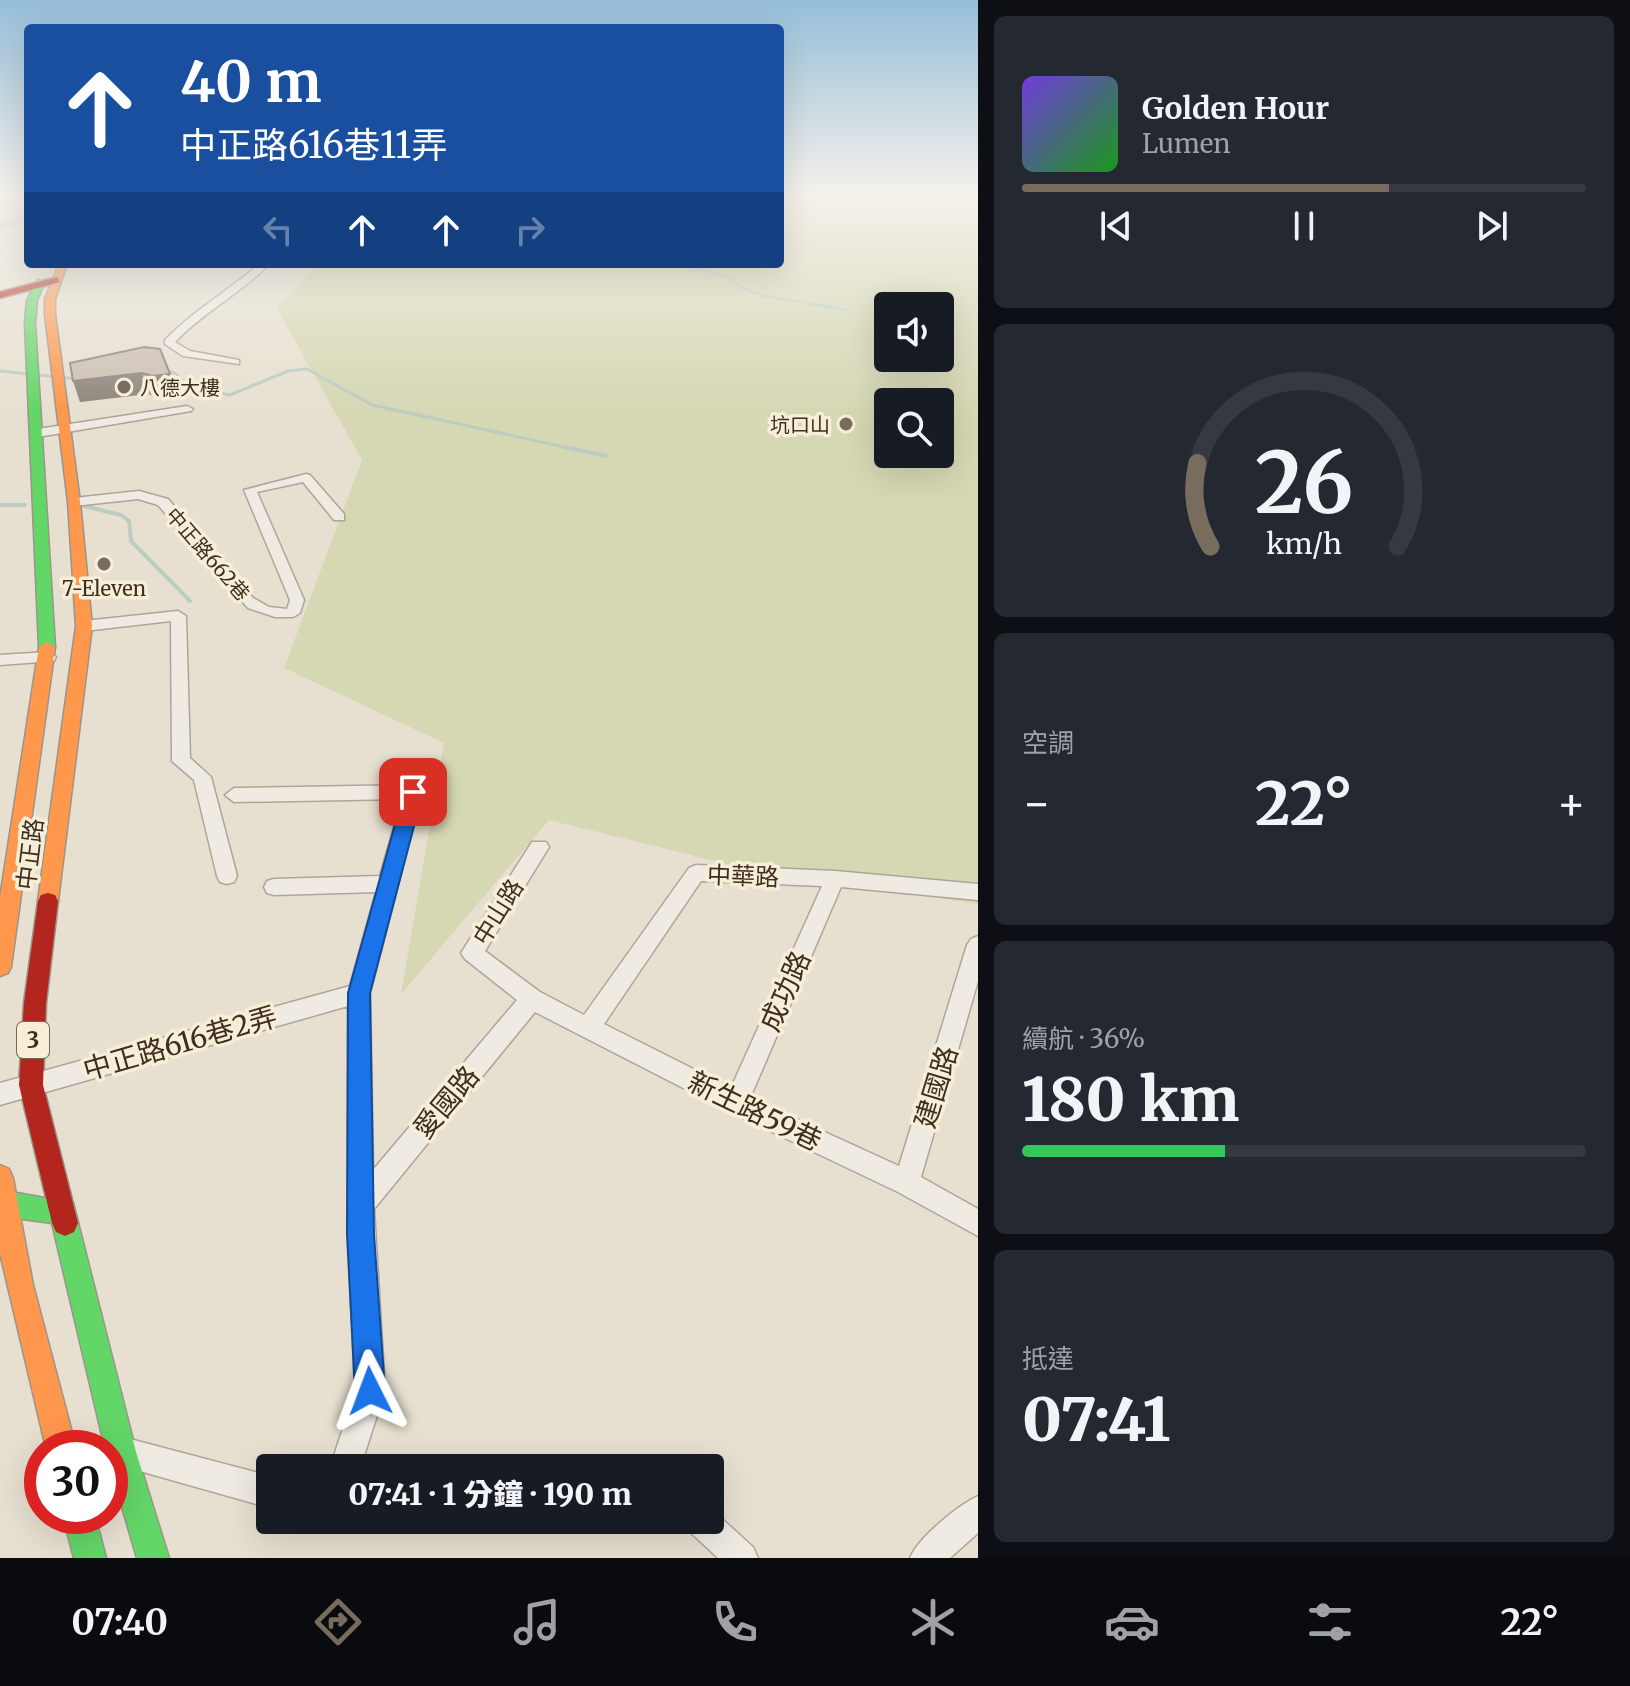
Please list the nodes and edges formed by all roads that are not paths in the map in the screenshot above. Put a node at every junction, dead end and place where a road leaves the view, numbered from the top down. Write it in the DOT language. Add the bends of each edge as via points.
graph roads {
  1 [pos="260,268"];
  2 [pos="48,273"];
  3 [pos="0,294"];
  4 [pos="30,308"];
  5 [pos="235,362"];
  6 [pos="187,409"];
  7 [pos="65,428"];
  8 [pos="38,433"];
  9 [pos="74,502"];
  10 [pos="339,517"];
  11 [pos="82,598"];
  12 [pos="46,607"];
  13 [pos="84,626"];
  14 [pos="48,657"];
  15 [pos="0,660"];
  16 [pos="234,795"];
  17 [pos="539,847"];
  18 [pos="227,876"];
  19 [pos="835,879"];
  20 [pos="389,884"];
  21 [pos="274,887"];
  22 [pos="978,892"];
  23 [pos="978,945"];
  24 [pos="0,967"];
  25 [pos="359,993"];
  26 [pos="532,999"];
  27 [pos="588,1028"];
  28 [pos="31,1085"];
  29 [pos="0,1094"];
  30 [pos="736,1103"];
  31 [pos="0,1178"];
  32 [pos="907,1183"];
  33 [pos="2,1203"];
  34 [pos="361,1204"];
  35 [pos="64,1212"];
  36 [pos="978,1223"];
  37 [pos="56,1430"];
  38 [pos="116,1430"];
  39 [pos="128,1454"];
  40 [pos="350,1454"];
  41 [pos="128,1475"];
  42 [pos="256,1488"];
  43 [pos="978,1512"];
  44 [pos="84,1534"];
  45 [pos="715,1534"];
  46 [pos="90,1558"];
  47 [pos="153,1558"];
  48 [pos="742,1558"];
  49 [pos="926,1558"];
  1 -- 5 [label="street" via="169,342 187,354"];
  2 -- 3 [label="main road" via="29,275"];
  2 -- 4 [label="main road"];
  2 -- 7 [label="main road, 中正路 / 3"];
  3 -- 4 [label="main road"];
  4 -- 8 [label="main road, 中正路"];
  6 -- 7 [label="street"];
  7 -- 8 [label="street"];
  7 -- 9 [label="main road, 中正路 / 3"];
  8 -- 12 [label="main road, 中正路"];
  9 -- 10 [label="street, 中正路662巷" via="139,495 163,502 248,601 279,615 293,613 297,600 250,490 306,478"];
  9 -- 11 [label="main road, 中正路 / 3"];
  11 -- 12 [label="main road"];
  11 -- 13 [label="main road, 中正路 / 3"];
  12 -- 14 [label="main road, 中正路"];
  13 -- 18 [label="street" via="178,616 181,761 202,777"];
  13 -- 28 [label="main road, 中正路 / 3" via="35,1003"];
  14 -- 15 [label="street"];
  14 -- 24 [label="main road, 中正路"];
  16 -- 20 [label="street" via="413,792"];
  17 -- 26 [label="street, 中山路" via="472,953"];
  19 -- 22 [label="street, 中華路"];
  19 -- 27 [label="street, 中華路" via="696,873"];
  19 -- 30 [label="street, 成功路"];
  20 -- 21 [label="street"];
  20 -- 25 [label="street"];
  23 -- 32 [label="street, 建國路"];
  25 -- 28 [label="street, 中正路616巷2弄"];
  25 -- 34 [label="street"];
  26 -- 27 [label="street, 新生路59巷"];
  26 -- 34 [label="street, 愛國路"];
  27 -- 30 [label="street, 新生路59巷"];
  28 -- 29 [label="street, 中正路616巷2弄"];
  28 -- 35 [label="main road, 中正路 / 3"];
  30 -- 32 [label="street, 新生路59巷"];
  31 -- 33 [label="main road"];
  32 -- 36 [label="street, 新生路59巷"];
  33 -- 35 [label="main road"];
  33 -- 37 [label="main road"];
  34 -- 40 [label="street" via="370,1391"];
  35 -- 38 [label="main road, 中正路 / 3"];
  39 -- 42 [label="street"];
  41 -- 47 [label="main road, 中正路 / 3"];
  43 -- 49 [label="street"];
  44 -- 46 [label="main road"];
  45 -- 48 [label="street"];
}
